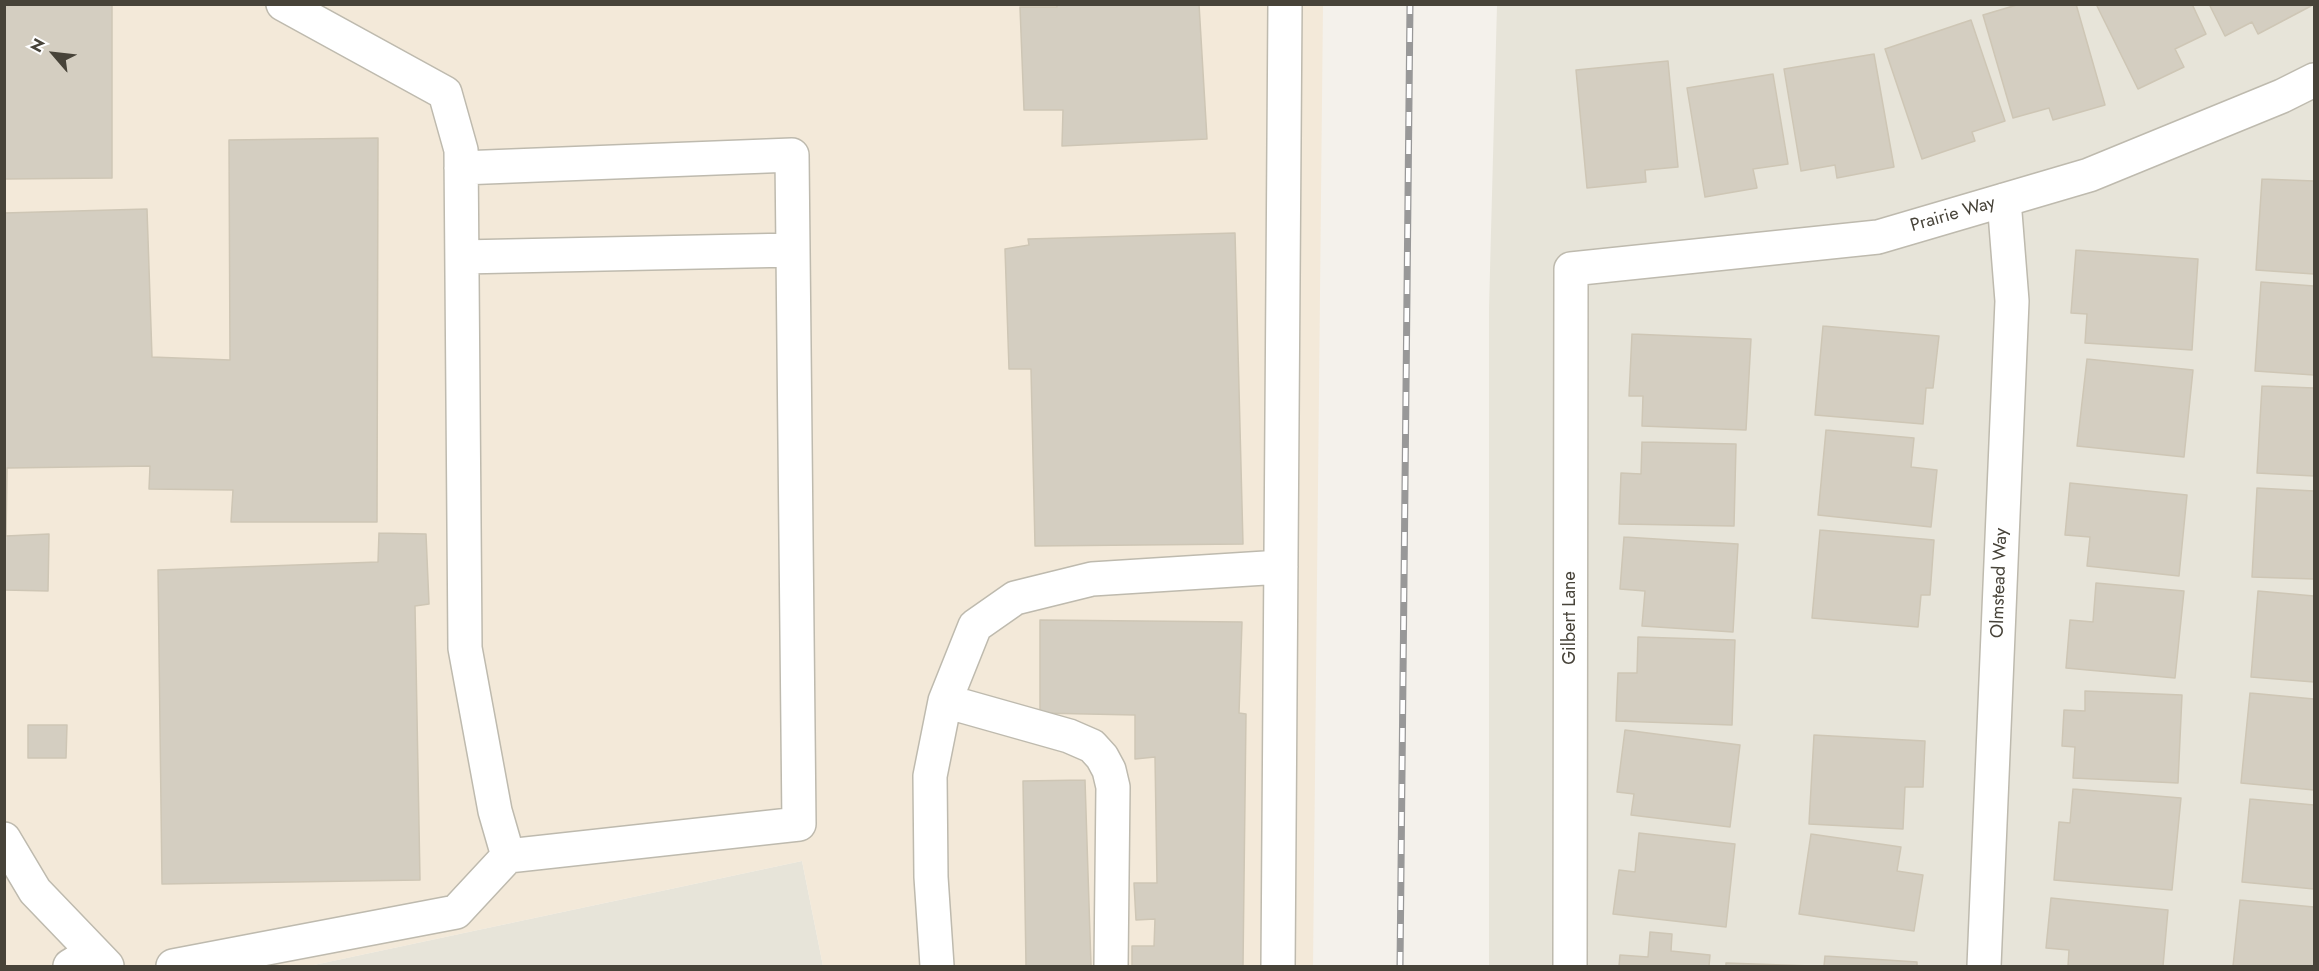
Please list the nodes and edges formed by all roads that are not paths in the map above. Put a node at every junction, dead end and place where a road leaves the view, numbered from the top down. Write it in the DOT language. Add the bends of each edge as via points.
graph roads {
  1 [pos="283,4"];
  2 [pos="1285,4"];
  3 [pos="2314,80"];
  4 [pos="461,168"];
  5 [pos="2004,200"];
  6 [pos="793,250"];
  7 [pos="462,256"];
  8 [pos="1571,270"];
  9 [pos="1281,567"];
  10 [pos="945,701"];
  11 [pos="4,838"];
  12 [pos="508,856"];
  13 [pos="90,961"];
  14 [pos="173,966"];
  15 [pos="938,966"];
  16 [pos="1110,966"];
  17 [pos="1278,966"];
  18 [pos="1570,966"];
  19 [pos="1984,966"];
  1 -- 4 [label="street" via="445,93 461,150"];
  2 -- 9 [label="street"];
  3 -- 5 [label="street, Prairie Way" via="2089,175"];
  4 -- 6 [label="street" via="792,155"];
  4 -- 7 [label="street"];
  5 -- 8 [label="street, Prairie Way" via="1878,237"];
  5 -- 19 [label="street, Olmstead Way" via="2012,300"];
  6 -- 7 [label="street"];
  6 -- 12 [label="street" via="799,824"];
  7 -- 12 [label="street" via="465,648 495,811"];
  8 -- 18 [label="street, Gilbert Lane"];
  9 -- 10 [label="street" via="1092,579 1015,598 975,626"];
  9 -- 17 [label="street"];
  10 -- 15 [label="street" via="930,776"];
  10 -- 16 [label="street" via="1069,735 1092,746 1102,757 1113,787"];
  11 -- 13 [label="street" via="35,891"];
  12 -- 14 [label="street" via="456,912"];
}
